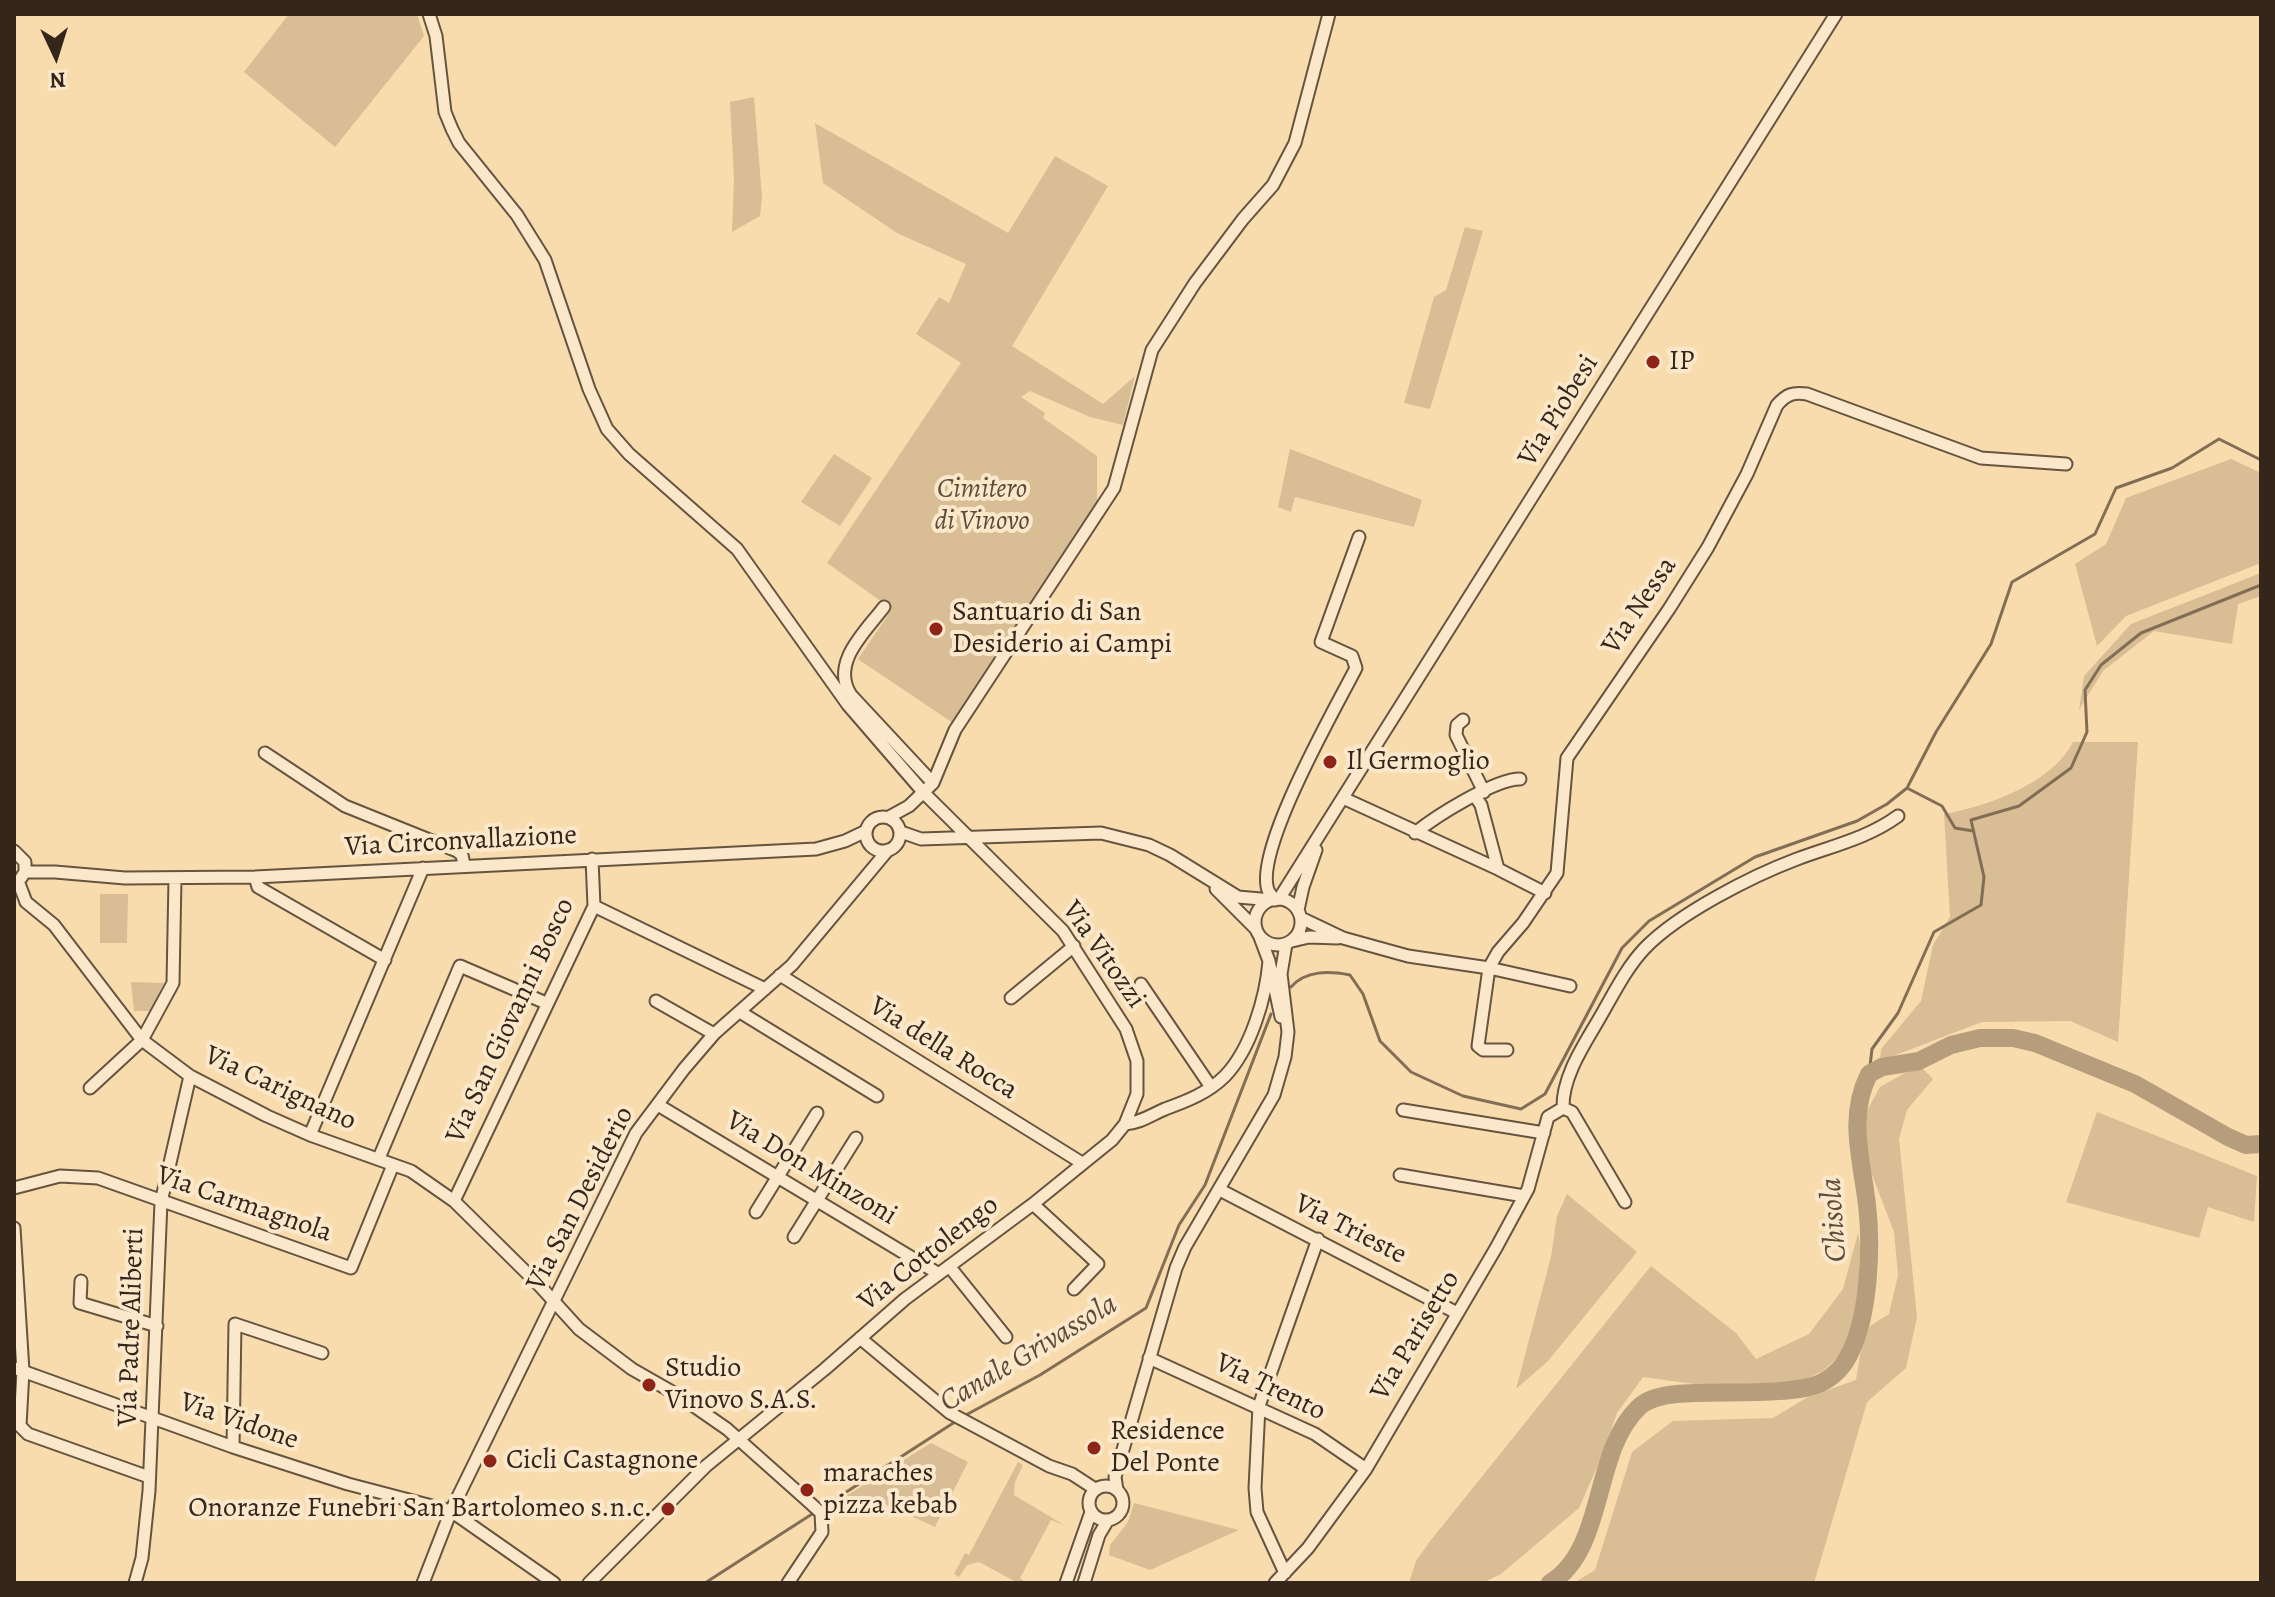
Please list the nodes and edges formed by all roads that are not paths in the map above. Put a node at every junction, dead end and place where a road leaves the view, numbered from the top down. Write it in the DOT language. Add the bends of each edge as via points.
graph roads {
  1 [pos="429,14"];
  2 [pos="1329,14"];
  3 [pos="1836,14"];
  4 [pos="2066,464"];
  5 [pos="1359,537"];
  6 [pos="884,607"];
  7 [pos="1463,720"];
  8 [pos="265,753"];
  9 [pos="1520,779"];
  10 [pos="933,783"];
  11 [pos="924,793"];
  12 [pos="1480,794"];
  13 [pos="1343,798"];
  14 [pos="909,806"];
  15 [pos="1898,816"];
  16 [pos="889,817"];
  17 [pos="1322,833"];
  18 [pos="1415,833"];
  19 [pos="900,834"];
  20 [pos="867,836"];
  21 [pos="969,839"];
  22 [pos="18,854"];
  23 [pos="881,854"];
  24 [pos="592,859"];
  25 [pos="464,865"];
  26 [pos="423,868"];
  27 [pos="1498,869"];
  28 [pos="55,872"];
  29 [pos="255,877"];
  30 [pos="19,879"];
  31 [pos="175,879"];
  32 [pos="1207,879"];
  33 [pos="1545,893"];
  34 [pos="1275,900"];
  35 [pos="20,901"];
  36 [pos="594,906"];
  37 [pos="1299,914"];
  38 [pos="1258,933"];
  39 [pos="1343,938"];
  40 [pos="1289,942"];
  41 [pos="1074,946"];
  42 [pos="385,960"];
  43 [pos="1269,961"];
  44 [pos="1489,968"];
  45 [pos="780,975"];
  46 [pos="1141,984"];
  47 [pos="1570,986"];
  48 [pos="765,989"];
  49 [pos="1011,998"];
  50 [pos="656,1001"];
  51 [pos="546,1003"];
  52 [pos="740,1012"];
  53 [pos="714,1034"];
  54 [pos="142,1040"];
  55 [pos="1507,1050"];
  56 [pos="1285,1057"];
  57 [pos="190,1076"];
  58 [pos="1211,1087"];
  59 [pos="90,1088"];
  60 [pos="877,1096"];
  61 [pos="658,1105"];
  62 [pos="1403,1110"];
  63 [pos="1568,1110"];
  64 [pos="817,1113"];
  65 [pos="1125,1124"];
  66 [pos="1544,1133"];
  67 [pos="310,1135"];
  68 [pos="856,1138"];
  69 [pos="379,1158"];
  70 [pos="1082,1163"];
  71 [pos="393,1165"];
  72 [pos="1400,1175"];
  73 [pos="778,1177"];
  74 [pos="14,1188"];
  75 [pos="1220,1190"];
  76 [pos="1524,1196"];
  77 [pos="817,1200"];
  78 [pos="454,1201"];
  79 [pos="161,1202"];
  80 [pos="1625,1202"];
  81 [pos="1033,1204"];
  82 [pos="756,1212"];
  83 [pos="14,1228"];
  84 [pos="794,1237"];
  85 [pos="1318,1239"];
  86 [pos="944,1270"];
  87 [pos="81,1281"];
  88 [pos="1074,1289"];
  89 [pos="555,1303"];
  90 [pos="1457,1313"];
  91 [pos="157,1326"];
  92 [pos="1006,1337"];
  93 [pos="860,1338"];
  94 [pos="322,1353"];
  95 [pos="1149,1358"];
  96 [pos="19,1370"];
  97 [pos="1259,1406"];
  98 [pos="153,1417"];
  99 [pos="739,1439"];
  100 [pos="233,1447"];
  101 [pos="1366,1469"];
  102 [pos="149,1477"];
  103 [pos="1105,1488"];
  104 [pos="451,1511"];
  105 [pos="1099,1517"];
  106 [pos="1285,1573"];
  107 [pos="135,1583"];
  108 [pos="423,1583"];
  109 [pos="554,1583"];
  110 [pos="589,1583"];
  111 [pos="788,1583"];
  112 [pos="1066,1583"];
  113 [pos="1084,1583"];
  114 [pos="1275,1583"];
  1 -- 11 [label="street, Via Vitozzi" via="452,129 545,260 607,429 737,549 848,705"];
  2 -- 10 [label="street" via="1295,143 1273,185 1195,283 1152,350 1114,488 955,730"];
  3 -- 13 [label="street, Via Piobesi"];
  4 -- 33 [label="street, Via Nessa" via="1981,458 1807,394 1785,396 1708,547 1567,758 1557,873"];
  5 -- 34 [label="street" via="1321,642 1352,656 1356,668 1290,798 1270,850 1267,889"];
  6 -- 10 [label="street" via="846,660 844,681"];
  7 -- 12 [label="street" via="1456,735"];
  8 -- 25 [label="street" via="345,806 457,851"];
  9 -- 12 [label="street"];
  10 -- 11 [label="street"];
  11 -- 14 [label="street"];
  11 -- 21 [label="street, Via Vitozzi"];
  12 -- 18 [label="street"];
  12 -- 27 [label="street"];
  13 -- 17 [label="street, Via Piobesi"];
  13 -- 18 [label="street"];
  14 -- 16 [label="street"];
  14 -- 19 [label="street"];
  15 -- 63 [label="street" via="1883,827 1749,880 1661,933 1631,965 1584,1045 1563,1099"];
  16 -- 19 [label="street"];
  16 -- 20 [label="street" via="875,819"];
  17 -- 34 [label="street, Via Piobesi"];
  17 -- 37 [label="street, Via Piobesi"];
  18 -- 27 [label="street"];
  19 -- 21 [label="street"];
  19 -- 23 [label="street, Via San Desiderio"];
  20 -- 23 [label="street"];
  20 -- 24 [label="street, Via Circonvallazione" via="816,849"];
  21 -- 32 [label="street" via="1101,833 1149,845"];
  21 -- 41 [label="street, Via Vitozzi"];
  22 -- 28 [label="street, Via Circonvallazione"];
  22 -- 30 [label="street, Via Carignano"];
  23 -- 45 [label="street, Via San Desiderio"];
  24 -- 25 [label="street, Via Circonvallazione"];
  24 -- 36 [label="street, Via San Giovanni Bosco"];
  25 -- 26 [label="street, Via Circonvallazione"];
  26 -- 29 [label="street, Via Circonvallazione"];
  26 -- 42 [label="street"];
  27 -- 33 [label="street"];
  28 -- 30 [label="street, Via Circonvallazione"];
  28 -- 31 [label="street, Via Circonvallazione"];
  29 -- 31 [label="street, Via Circonvallazione"];
  29 -- 42 [label="street" via="258,887"];
  30 -- 35 [label="street, Via Carignano"];
  31 -- 54 [label="street" via="173,983"];
  32 -- 34 [label="street" via="1238,897"];
  32 -- 38 [label="street"];
  33 -- 44 [label="street, Via Nessa"];
  34 -- 37 [label="street" via="1293,905"];
  34 -- 38 [label="street" via="1256,915"];
  35 -- 54 [label="street, Via Carignano" via="54,925"];
  36 -- 48 [label="street"];
  36 -- 51 [label="street, Via San Giovanni Bosco"];
  37 -- 39 [label="street"];
  37 -- 40 [label="street" via="1300,931"];
  38 -- 40 [label="street" via="1272,945"];
  38 -- 43 [label="street"];
  39 -- 40 [label="street"];
  39 -- 44 [label="street" via="1414,958"];
  40 -- 56 [label="street" via="1281,974 1288,1032"];
  41 -- 49 [label="street"];
  41 -- 65 [label="street, Via Vitozzi" via="1133,1044 1137,1094"];
  42 -- 67 [label="street"];
  43 -- 56 [label="street"];
  43 -- 58 [label="street, Via Cottolengo" via="1262,1006 1236,1060"];
  44 -- 47 [label="street"];
  44 -- 55 [label="street" via="1478,1046"];
  45 -- 48 [label="street, Via San Desiderio"];
  45 -- 70 [label="street, Via della Rocca"];
  46 -- 58 [label="street"];
  48 -- 52 [label="street, Via San Desiderio"];
  50 -- 53 [label="street"];
  51 -- 69 [label="street" via="460,966"];
  51 -- 78 [label="street, Via San Giovanni Bosco"];
  52 -- 53 [label="street, Via San Desiderio"];
  52 -- 60 [label="street"];
  53 -- 61 [label="street, Via San Desiderio"];
  54 -- 57 [label="street, Via Carignano"];
  54 -- 59 [label="street"];
  56 -- 75 [label="street" via="1274,1095"];
  57 -- 67 [label="street, Via Carignano"];
  57 -- 79 [label="street, Via Padre Aliberti"];
  58 -- 65 [label="street, Via Cottolengo"];
  61 -- 73 [label="street, Via Don Minzoni"];
  61 -- 89 [label="street, Via San Desiderio" via="636,1133"];
  62 -- 66 [label="street"];
  63 -- 66 [label="street, Via Parisetto" via="1548,1117"];
  63 -- 80 [label="street"];
  64 -- 73 [label="street"];
  65 -- 70 [label="street, Via Cottolengo"];
  66 -- 76 [label="street, Via Parisetto"];
  67 -- 69 [label="street, Via Carignano"];
  68 -- 77 [label="street"];
  69 -- 71 [label="street, Via Carignano"];
  70 -- 81 [label="street, Via Cottolengo"];
  71 -- 78 [label="street, Via Carignano"];
  71 -- 79 [label="street, Via Carmagnola" via="351,1268"];
  72 -- 76 [label="street"];
  73 -- 77 [label="street, Via Don Minzoni"];
  73 -- 82 [label="street"];
  74 -- 79 [label="street, Via Carmagnola" via="77,1175"];
  75 -- 85 [label="street, Via Trieste"];
  75 -- 95 [label="street" via="1180,1257"];
  76 -- 90 [label="street, Via Parisetto"];
  77 -- 84 [label="street"];
  77 -- 86 [label="street, Via Don Minzoni"];
  78 -- 89 [label="street, Via Carignano"];
  79 -- 91 [label="street, Via Padre Aliberti"];
  81 -- 86 [label="street, Via Cottolengo"];
  81 -- 88 [label="street" via="1098,1264"];
  83 -- 96 [label="street"];
  85 -- 90 [label="street, Via Trieste"];
  85 -- 97 [label="street"];
  86 -- 92 [label="street"];
  86 -- 93 [label="street, Via Cottolengo"];
  87 -- 91 [label="street" via="80,1303"];
  89 -- 99 [label="street, Via Carignano" via="579,1329 632,1369"];
  89 -- 104 [label="street, Via San Desiderio"];
  90 -- 101 [label="street, Via Parisetto"];
  91 -- 98 [label="street, Via Padre Aliberti"];
  93 -- 99 [label="street, Via Cottolengo"];
  93 -- 103 [label="street" via="960,1419 1080,1481"];
  94 -- 100 [label="street" via="235,1324"];
  95 -- 97 [label="street, Via Trento"];
  95 -- 103 [label="street"];
  96 -- 98 [label="street, Via Vidone"];
  96 -- 102 [label="street" via="20,1426 28,1434"];
  97 -- 101 [label="street, Via Trento" via="1315,1434"];
  97 -- 106 [label="street" via="1257,1512"];
  98 -- 100 [label="street, Via Vidone"];
  98 -- 102 [label="street, Via Padre Aliberti"];
  99 -- 110 [label="street, Via Cottolengo"];
  99 -- 111 [label="street, Via Carignano" via="819,1511 822,1532"];
  100 -- 104 [label="street, Via Vidone"];
  101 -- 106 [label="street, Via Parisetto"];
  102 -- 107 [label="street, Via Padre Aliberti"];
  103 -- 105 [label="street"];
  103 -- 105 [label="street" via="1123,1505 1118,1515"];
  104 -- 108 [label="street, Via San Desiderio"];
  104 -- 109 [label="street"];
  105 -- 112 [label="street"];
  105 -- 113 [label="street"];
  106 -- 114 [label="street, Via Parisetto"];
}
